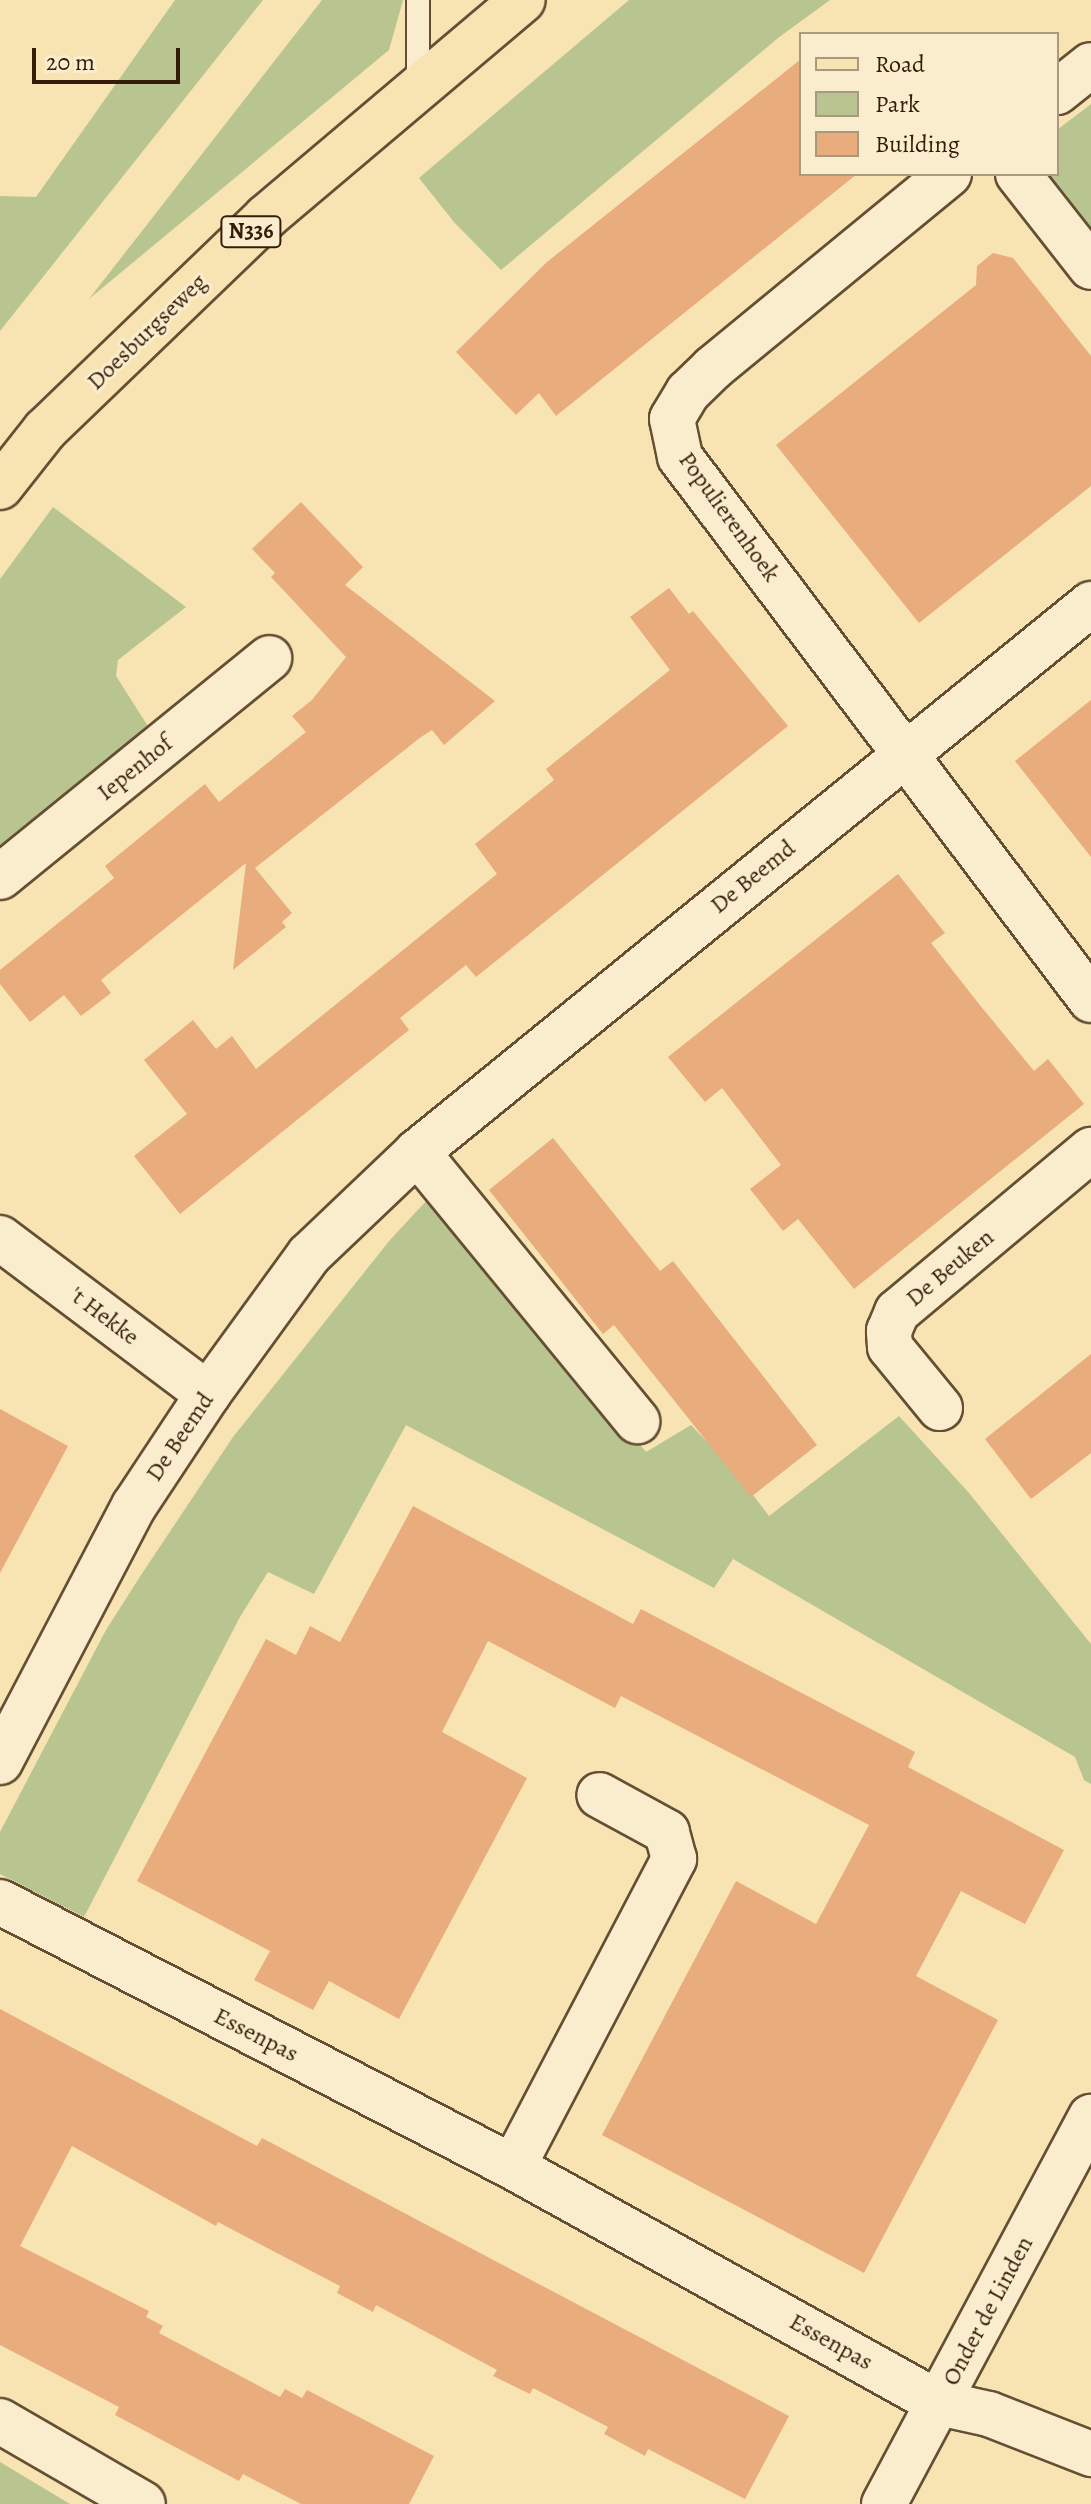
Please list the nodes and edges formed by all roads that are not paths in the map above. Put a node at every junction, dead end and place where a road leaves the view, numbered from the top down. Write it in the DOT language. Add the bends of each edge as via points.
graph roads {
  1 [pos="418,0"];
  2 [pos="523,0"];
  3 [pos="1091,65"];
  4 [pos="418,89"];
  5 [pos="1059,90"];
  6 [pos="947,176"];
  7 [pos="1020,176"];
  8 [pos="1091,267"];
  9 [pos="0,487"];
  10 [pos="1091,604"];
  11 [pos="269,658"];
  12 [pos="906,754"];
  13 [pos="0,877"];
  14 [pos="1091,1000"];
  15 [pos="1091,1150"];
  16 [pos="417,1152"];
  17 [pos="0,1238"];
  18 [pos="208,1394"];
  19 [pos="940,1408"];
  20 [pos="637,1421"];
  21 [pos="0,1762"];
  22 [pos="599,1795"];
  23 [pos="0,1902"];
  24 [pos="1091,2117"];
  25 [pos="513,2167"];
  26 [pos="939,2403"];
  27 [pos="0,2421"];
  28 [pos="1091,2454"];
  29 [pos="143,2504"];
  30 [pos="884,2504"];
  1 -- 4 [label="lane"];
  2 -- 4 [label="main road, Doesburgseweg / N336"];
  3 -- 5 [label="street"];
  4 -- 9 [label="main road, Doesburgseweg / N336" via="266,217 45,430"];
  6 -- 12 [label="street, Populierenhoek" via="713,368 688,392 672,419 680,457"];
  7 -- 8 [label="street"];
  10 -- 12 [label="street, De Beemd"];
  11 -- 13 [label="street, Iepenhof"];
  12 -- 14 [label="street"];
  12 -- 16 [label="street, De Beemd"];
  15 -- 19 [label="street, De Beuken" via="897,1312 889,1331 890,1347"];
  16 -- 18 [label="street, De Beemd" via="309,1255"];
  16 -- 20 [label="street"];
  17 -- 18 [label="street, 't Hekke"];
  18 -- 21 [label="street, De Beemd" via="134,1506"];
  22 -- 25 [label="street" via="667,1832 674,1859"];
  23 -- 25 [label="street, Essenpas"];
  24 -- 26 [label="street, Onder de Linden"];
  25 -- 26 [label="street, Essenpas"];
  26 -- 28 [label="street, Essenpas" via="989,2414"];
  26 -- 30 [label="street, Onder de Linden"];
  27 -- 29 [label="street"];
}
